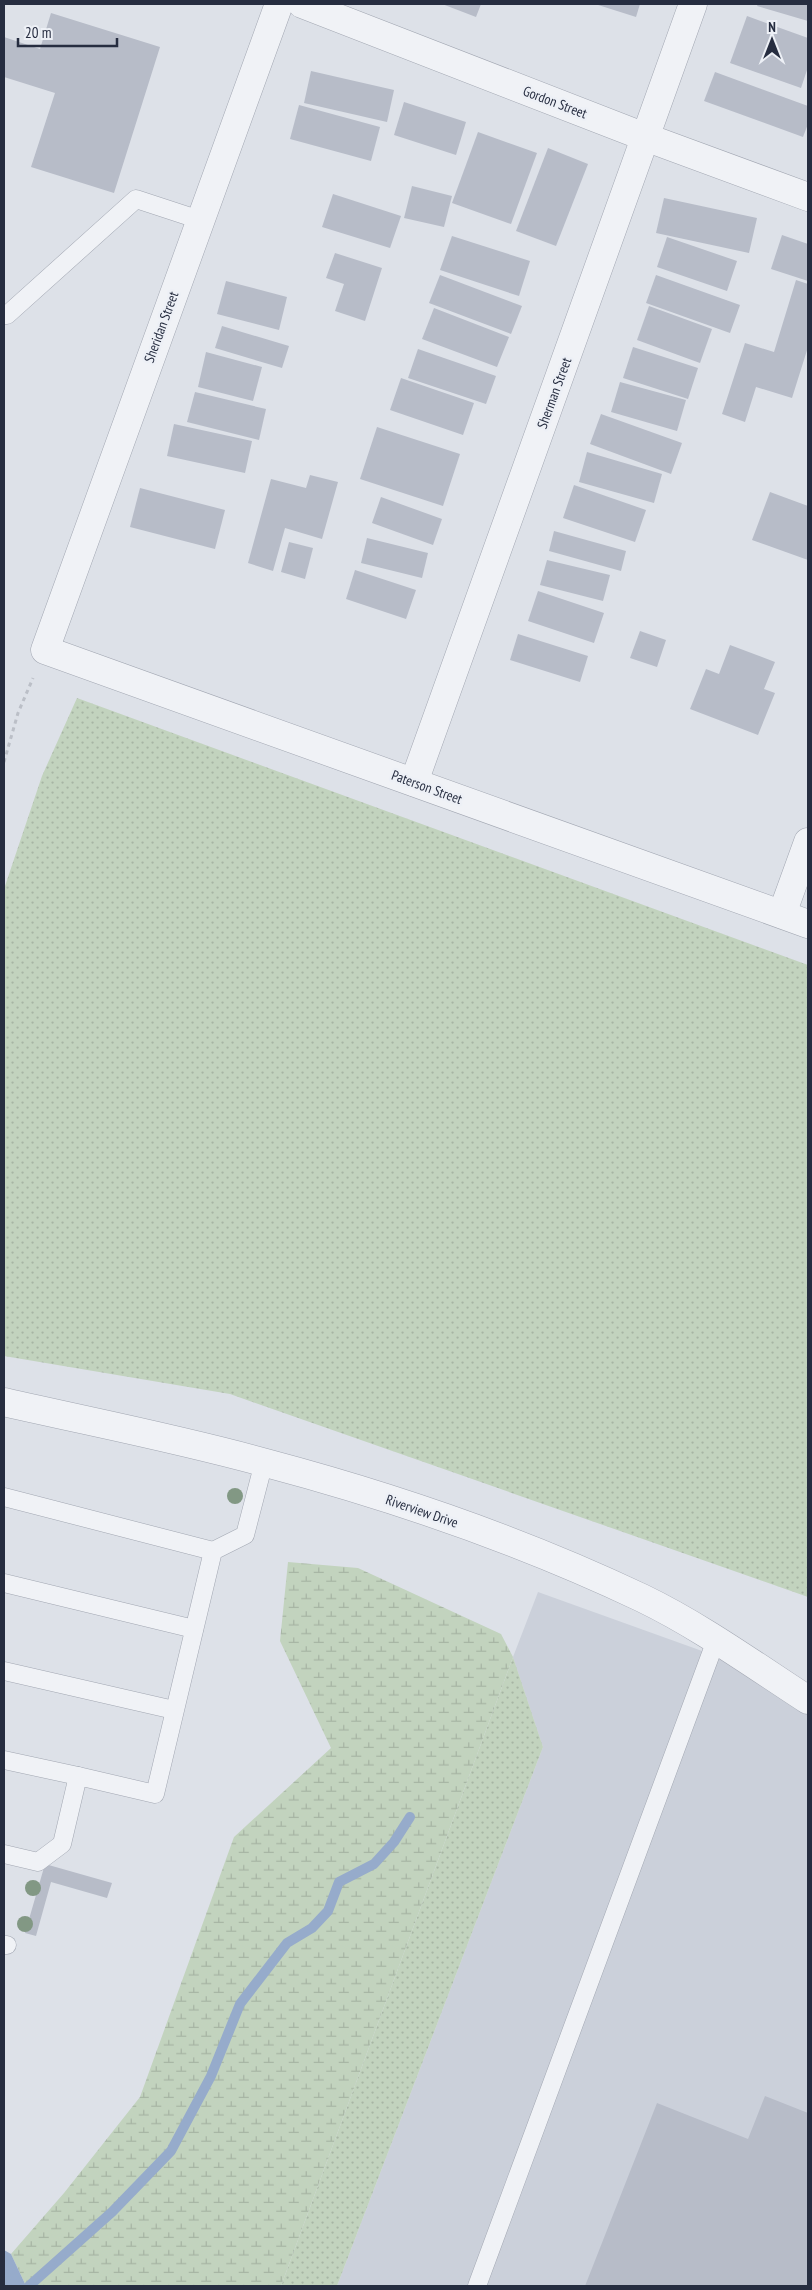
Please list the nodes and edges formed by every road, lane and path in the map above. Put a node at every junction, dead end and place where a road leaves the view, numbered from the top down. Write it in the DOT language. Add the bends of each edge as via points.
graph roads {
  1 [pos="279,4"];
  2 [pos="302,4"];
  3 [pos="694,4"];
  4 [pos="645,137"];
  5 [pos="808,197"];
  6 [pos="200,220"];
  7 [pos="4,314"];
  8 [pos="45,650"];
  9 [pos="4,762"];
  10 [pos="414,782"];
  11 [pos="808,842"];
  12 [pos="782,914"];
  13 [pos="808,924"];
  14 [pos="4,1402"];
  15 [pos="264,1462"];
  16 [pos="4,1497"];
  17 [pos="213,1551"];
  18 [pos="4,1583"];
  19 [pos="194,1629"];
  20 [pos="716,1640"];
  21 [pos="4,1671"];
  22 [pos="808,1700"];
  23 [pos="174,1710"];
  24 [pos="4,1760"];
  25 [pos="78,1776"];
  26 [pos="4,1854"];
  27 [pos="477,2286"];
  1 -- 6 [label="street, Sheridan Street"];
  2 -- 4 [label="street, Gordon Street"];
  3 -- 4 [label="street, Sherman Street"];
  4 -- 5 [label="street, Gordon Street"];
  4 -- 10 [label="street, Sherman Street"];
  6 -- 7 [label="lane" via="136,199 7,315"];
  6 -- 8 [label="street, Sheridan Street"];
  8 -- 9 [label="path" via="18,713"];
  8 -- 10 [label="street, Paterson Street"];
  10 -- 12 [label="street, Paterson Street"];
  11 -- 12 [label="street"];
  12 -- 13 [label="street, Paterson Street"];
  14 -- 15 [label="street, Riverview Drive"];
  15 -- 17 [label="lane" via="245,1535"];
  15 -- 20 [label="street, Riverview Drive" via="400,1504 549,1558 643,1598"];
  16 -- 17 [label="lane"];
  17 -- 19 [label="lane"];
  18 -- 19 [label="lane"];
  19 -- 23 [label="lane"];
  20 -- 22 [label="street, Riverview Drive"];
  20 -- 27 [label="lane"];
  21 -- 23 [label="lane"];
  23 -- 25 [label="lane" via="155,1794"];
  24 -- 25 [label="lane"];
  25 -- 26 [label="lane" via="62,1844 38,1862"];
}
